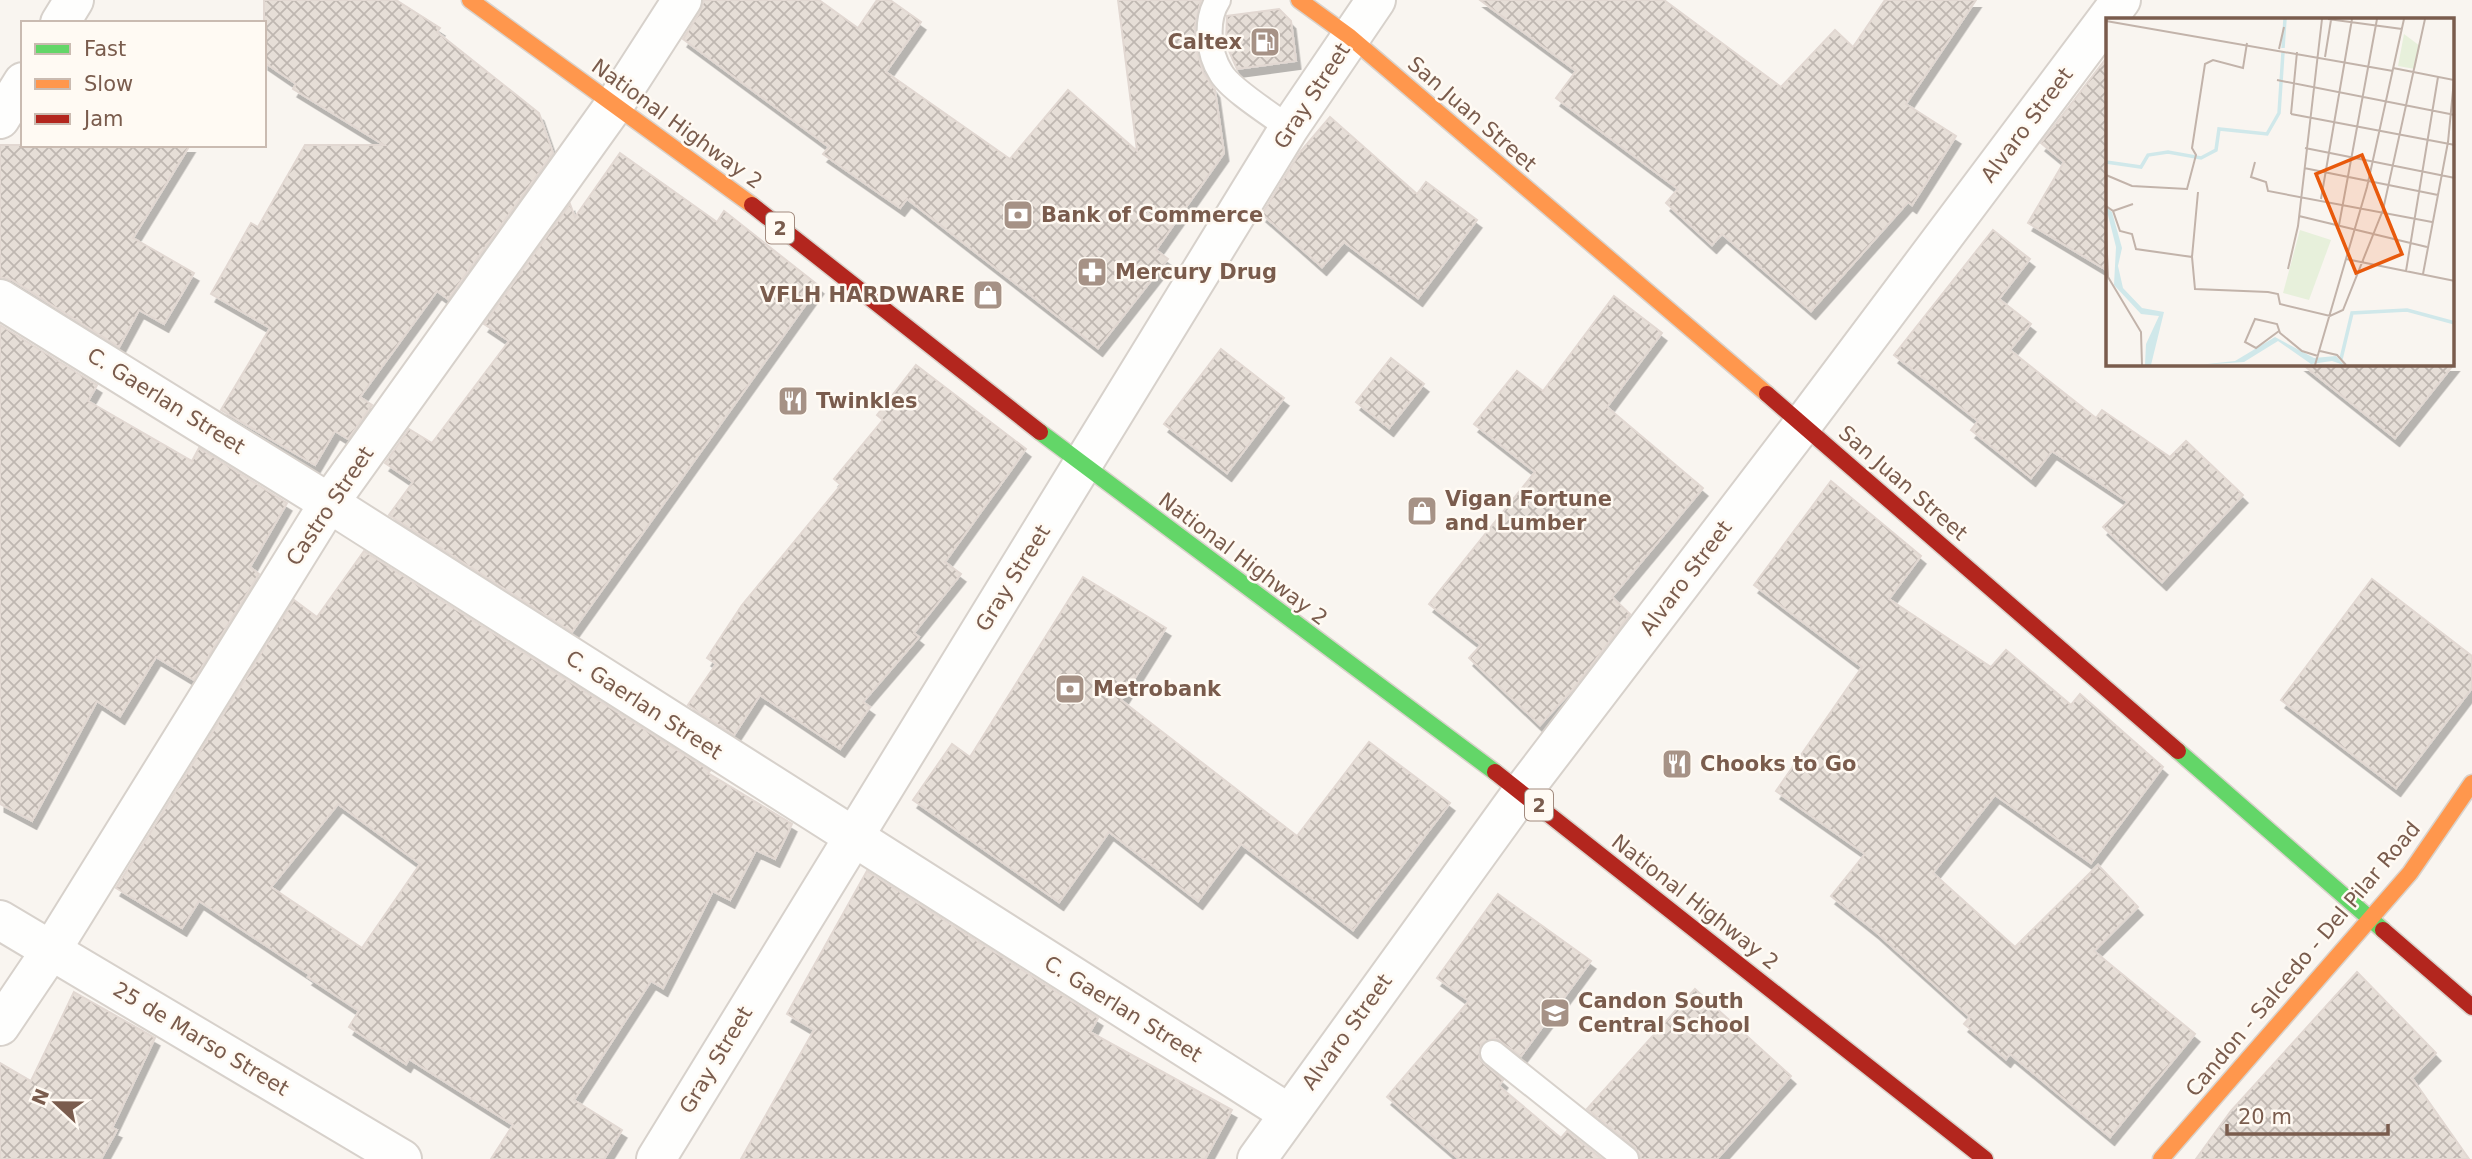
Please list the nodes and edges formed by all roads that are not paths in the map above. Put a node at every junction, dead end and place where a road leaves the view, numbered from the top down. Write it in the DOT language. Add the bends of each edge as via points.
graph roads {
  1 [pos="74,0"];
  2 [pos="470,0"];
  3 [pos="682,0"];
  4 [pos="1218,0"];
  5 [pos="1299,0"];
  6 [pos="1376,0"];
  7 [pos="2120,0"];
  8 [pos="2107,18"];
  9 [pos="2106,19"];
  10 [pos="61,21"];
  11 [pos="1350,37"];
  12 [pos="21,85"];
  13 [pos="615,104"];
  14 [pos="0,119"];
  15 [pos="1289,128"];
  16 [pos="0,299"];
  17 [pos="1803,425"];
  18 [pos="1083,466"];
  19 [pos="329,503"];
  20 [pos="2472,783"];
  21 [pos="1522,792"];
  22 [pos="852,838"];
  23 [pos="2372,917"];
  24 [pos="0,920"];
  25 [pos="52,949"];
  26 [pos="2472,1007"];
  27 [pos="0,1026"];
  28 [pos="1493,1053"];
  29 [pos="1288,1112"];
  30 [pos="1973,1155"];
  31 [pos="402,1159"];
  32 [pos="656,1159"];
  33 [pos="1257,1159"];
  34 [pos="1626,1159"];
  35 [pos="2161,1159"];
  1 -- 10 [label="street"];
  2 -- 13 [label="main road, National Highway 2 / 2"];
  3 -- 13 [label="street, Castro Street"];
  4 -- 15 [label="lane" via="1209,24 1221,74"];
  5 -- 11 [label="main road, San Juan Street"];
  6 -- 11 [label="street, Gray Street"];
  7 -- 8 [label="street, Alvaro Street"];
  9 -- 17 [label="street, Alvaro Street"];
  11 -- 15 [label="street, Gray Street"];
  11 -- 17 [label="main road, San Juan Street"];
  12 -- 14 [label="street"];
  13 -- 18 [label="main road, National Highway 2 / 2" via="714,176"];
  13 -- 19 [label="street, Castro Street"];
  15 -- 18 [label="street, Gray Street"];
  16 -- 19 [label="street, C. Gaerlan Street"];
  17 -- 21 [label="street, Alvaro Street"];
  17 -- 23 [label="main road, San Juan Street"];
  18 -- 21 [label="main road, National Highway 2 / 2"];
  18 -- 22 [label="street, Gray Street"];
  19 -- 22 [label="street, C. Gaerlan Street"];
  19 -- 25 [label="street, Castro Street"];
  20 -- 23 [label="main road, Candon - Salcedo - Del Pilar Road" via="2410,873"];
  21 -- 29 [label="street, Alvaro Street"];
  21 -- 30 [label="main road, National Highway 2 / 2"];
  22 -- 29 [label="street, C. Gaerlan Street"];
  22 -- 32 [label="street, Gray Street"];
  23 -- 26 [label="main road, San Juan Street"];
  23 -- 35 [label="main road, Candon - Salcedo - Del Pilar Road"];
  24 -- 25 [label="street, 25 de Marso Street"];
  25 -- 27 [label="street, Castro Street"];
  25 -- 31 [label="street, 25 de Marso Street"];
  28 -- 34 [label="lane"];
  29 -- 33 [label="street, Alvaro Street"];
}
